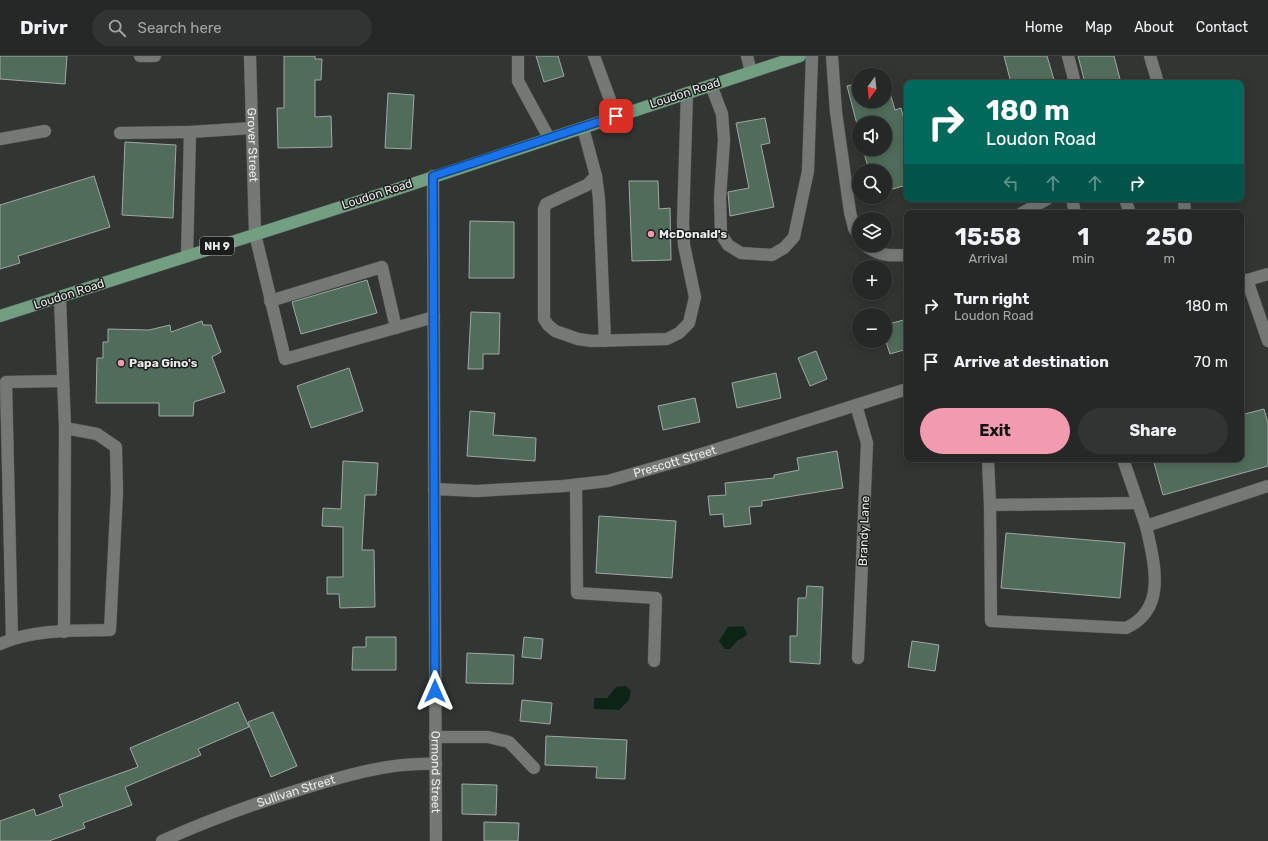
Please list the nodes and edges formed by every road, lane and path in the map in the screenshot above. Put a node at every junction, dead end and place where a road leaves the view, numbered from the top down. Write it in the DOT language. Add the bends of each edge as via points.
graph roads {
  1 [pos="140,56"];
  2 [pos="156,56"];
  3 [pos="250,56"];
  4 [pos="518,56"];
  5 [pos="594,56"];
  6 [pos="747,56"];
  7 [pos="800,56"];
  8 [pos="812,56"];
  9 [pos="832,56"];
  10 [pos="1068,56"];
  11 [pos="1150,56"];
  12 [pos="751,72"];
  13 [pos="1074,80"];
  14 [pos="1157,80"];
  15 [pos="711,85"];
  16 [pos="687,93"];
  17 [pos="616,116"];
  18 [pos="252,128"];
  19 [pos="583,128"];
  20 [pos="45,131"];
  21 [pos="190,132"];
  22 [pos="120,133"];
  23 [pos="549,138"];
  24 [pos="0,139"];
  25 [pos="433,176"];
  26 [pos="596,176"];
  27 [pos="1042,202"];
  28 [pos="1028,210"];
  29 [pos="852,220"];
  30 [pos="255,234"];
  31 [pos="873,252"];
  32 [pos="904,254"];
  33 [pos="187,256"];
  34 [pos="1268,274"];
  35 [pos="1244,281"];
  36 [pos="60,298"];
  37 [pos="270,301"];
  38 [pos="0,316"];
  39 [pos="434,317"];
  40 [pos="396,328"];
  41 [pos="605,341"];
  42 [pos="1268,341"];
  43 [pos="63,381"];
  44 [pos="904,390"];
  45 [pos="856,405"];
  46 [pos="65,428"];
  47 [pos="988,462"];
  48 [pos="1124,462"];
  49 [pos="576,485"];
  50 [pos="1268,486"];
  51 [pos="434,489"];
  52 [pos="1138,503"];
  53 [pos="990,505"];
  54 [pos="1146,526"];
  55 [pos="64,632"];
  56 [pos="12,639"];
  57 [pos="0,644"];
  58 [pos="858,658"];
  59 [pos="654,661"];
  60 [pos="435,737"];
  61 [pos="436,764"];
  62 [pos="534,768"];
  63 [pos="162,841"];
  64 [pos="436,841"];
  1 -- 2 [label="street"];
  3 -- 18 [label="street, Grover Street"];
  4 -- 23 [label="street" via="518,81"];
  5 -- 17 [label="street"];
  6 -- 12 [label="street"];
  7 -- 12 [label="main road, Loudon Road / NH 9"];
  8 -- 15 [label="street" via="806,178 794,237 784,248 772,255 741,253 728,245 721,234 720,198 724,140 722,114"];
  9 -- 29 [label="street" via="836,112"];
  10 -- 13 [label="street"];
  11 -- 14 [label="street"];
  12 -- 15 [label="main road, Loudon Road / NH 9"];
  15 -- 16 [label="main road, Loudon Road / NH 9"];
  16 -- 17 [label="main road, Loudon Road / NH 9"];
  16 -- 41 [label="street" via="683,223 684,245 695,297 689,324 667,339"];
  17 -- 19 [label="main road, Loudon Road / NH 9"];
  18 -- 21 [label="street"];
  18 -- 30 [label="street, Grover Street"];
  19 -- 23 [label="main road, Loudon Road / NH 9"];
  19 -- 26 [label="street"];
  20 -- 24 [label="street"];
  21 -- 22 [label="street"];
  21 -- 33 [label="street"];
  23 -- 25 [label="main road, Loudon Road / NH 9"];
  25 -- 30 [label="main road, Loudon Road / NH 9"];
  25 -- 39 [label="street, Ormond Street"];
  26 -- 41 [label="street"];
  26 -- 41 [label="street" via="587,185 546,204 544,209 544,318 555,331 592,341"];
  27 -- 28 [label="street"];
  30 -- 33 [label="main road, Loudon Road / NH 9"];
  30 -- 37 [label="street, Grover Street"];
  31 -- 32 [label="street" via="887,256"];
  33 -- 36 [label="main road, Loudon Road / NH 9"];
  34 -- 35 [label="street"];
  35 -- 42 [label="street"];
  36 -- 38 [label="main road, Loudon Road / NH 9"];
  36 -- 43 [label="street"];
  37 -- 40 [label="street, Grover Street" via="285,359"];
  37 -- 40 [label="street" via="382,267"];
  39 -- 40 [label="street"];
  39 -- 51 [label="street, Ormond Street"];
  43 -- 46 [label="street"];
  43 -- 56 [label="street" via="6,382"];
  44 -- 45 [label="street, Prescott Street"];
  45 -- 49 [label="street, Prescott Street" via="685,460 608,481"];
  45 -- 58 [label="street, Brandy Lane" via="867,443"];
  46 -- 55 [label="street"];
  46 -- 55 [label="street" via="97,434 116,447 117,492 110,630"];
  47 -- 53 [label="street"];
  48 -- 52 [label="street"];
  49 -- 51 [label="street, Prescott Street" via="477,491"];
  49 -- 59 [label="street" via="577,593 656,598"];
  50 -- 54 [label="street"];
  51 -- 60 [label="street, Ormond Street"];
  52 -- 53 [label="street"];
  52 -- 54 [label="street"];
  53 -- 54 [label="street" via="991,621 1126,628 1134,624 1149,609 1155,580"];
  55 -- 56 [label="street"];
  56 -- 57 [label="street"];
  60 -- 61 [label="street, Ormond Street"];
  60 -- 62 [label="street" via="488,737 509,742"];
  61 -- 63 [label="street, Sullivan Street" via="408,764 340,776 257,802"];
  61 -- 64 [label="street, Ormond Street"];
}
